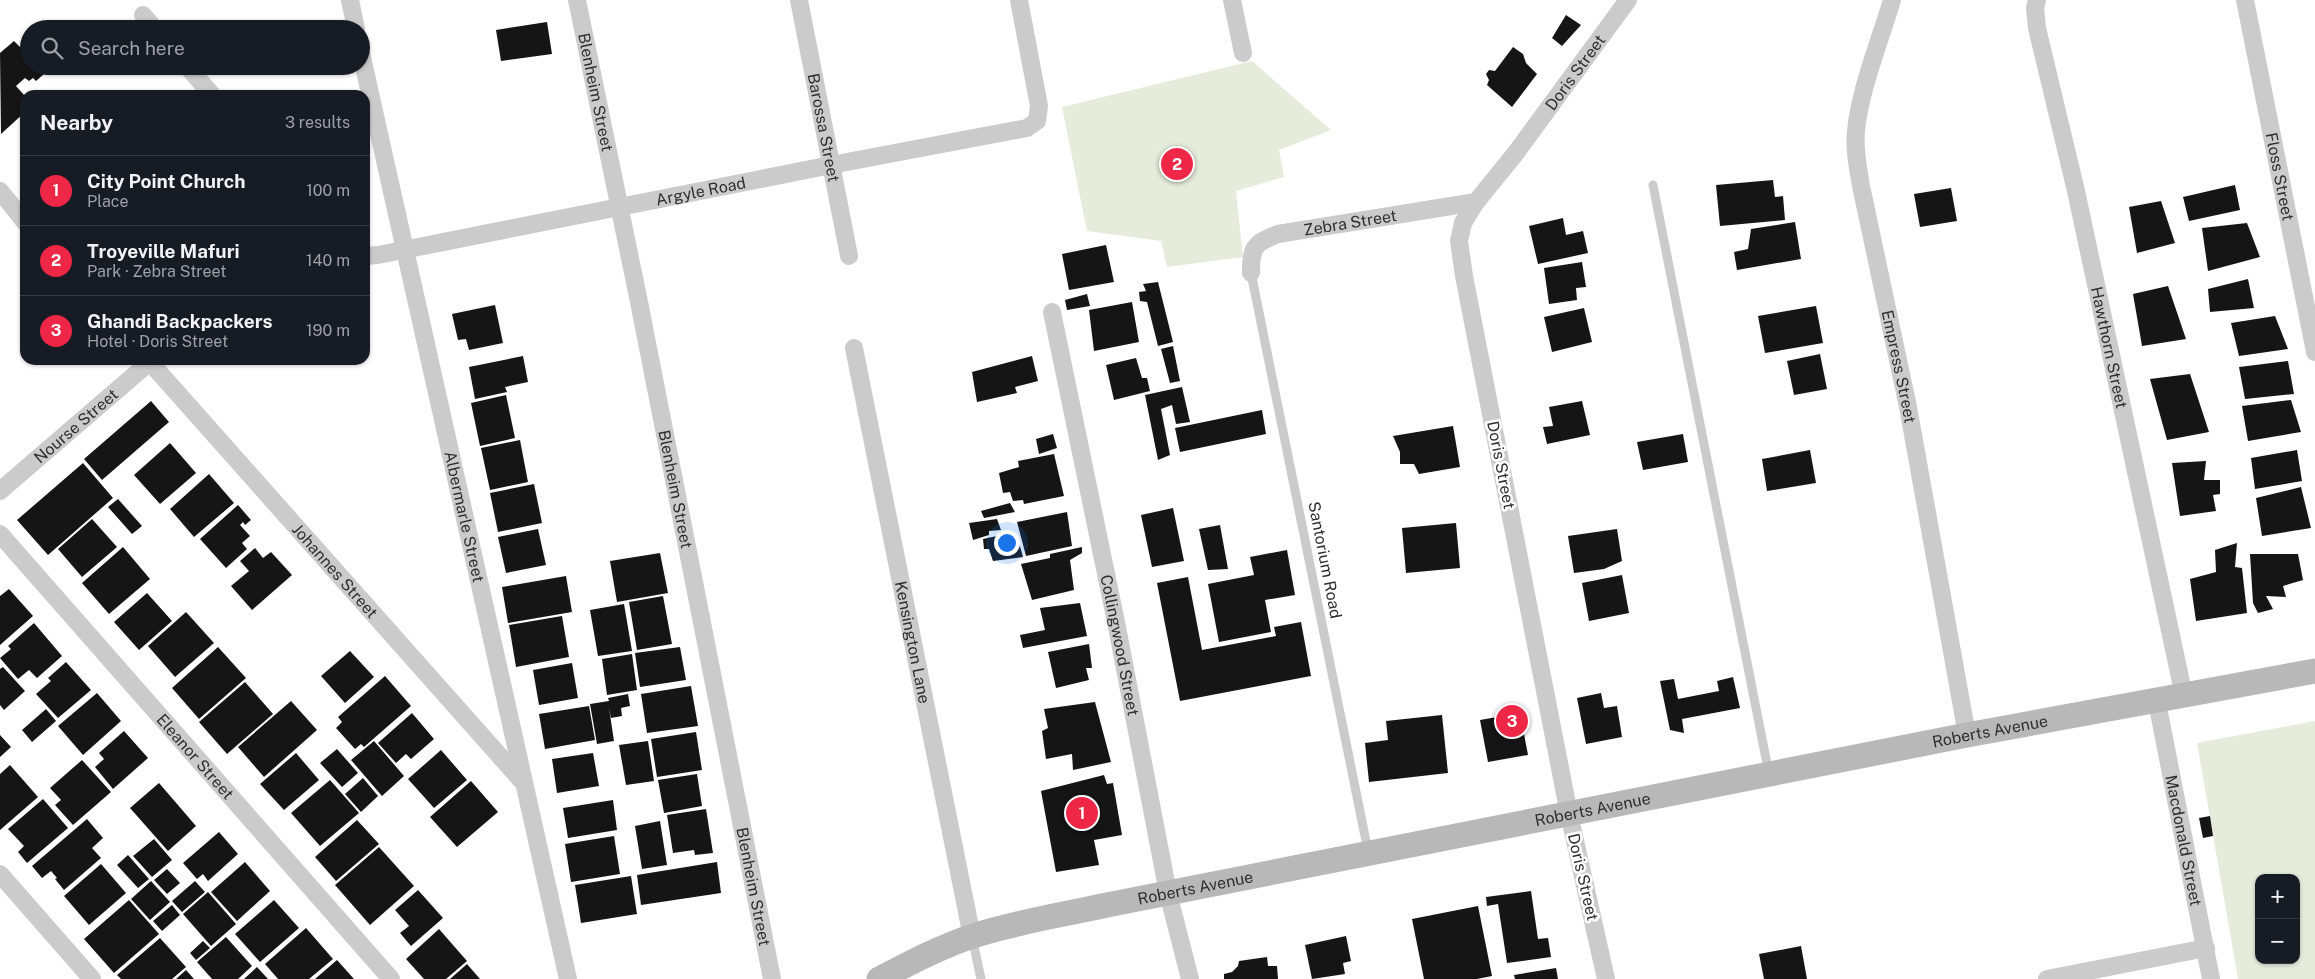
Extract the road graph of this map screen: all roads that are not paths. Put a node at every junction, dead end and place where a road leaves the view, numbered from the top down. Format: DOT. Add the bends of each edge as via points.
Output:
graph roads {
  1 [pos="350,0"];
  2 [pos="576,0"];
  3 [pos="799,0"];
  4 [pos="1019,0"];
  5 [pos="1232,0"];
  6 [pos="1628,0"];
  7 [pos="1892,0"];
  8 [pos="2037,0"];
  9 [pos="2245,0"];
  10 [pos="354,20"];
  11 [pos="1242,53"];
  12 [pos="195,75"];
  13 [pos="366,75"];
  14 [pos="208,90"];
  15 [pos="369,90"];
  16 [pos="370,94"];
  17 [pos="831,165"];
  18 [pos="1653,185"];
  19 [pos="0,192"];
  20 [pos="1476,202"];
  21 [pos="618,208"];
  22 [pos="20,216"];
  23 [pos="404,249"];
  24 [pos="370,256"];
  25 [pos="849,256"];
  26 [pos="1252,273"];
  27 [pos="1052,312"];
  28 [pos="854,348"];
  29 [pos="2315,352"];
  30 [pos="145,365"];
  31 [pos="154,365"];
  32 [pos="0,491"];
  33 [pos="0,534"];
  34 [pos="2315,671"];
  35 [pos="2184,696"];
  36 [pos="2157,702"];
  37 [pos="1967,735"];
  38 [pos="1770,776"];
  39 [pos="524,783"];
  40 [pos="1569,814"];
  41 [pos="1368,854"];
  42 [pos="0,874"];
  43 [pos="1168,893"];
  44 [pos="972,937"];
  45 [pos="2206,948"];
  46 [pos="92,979"];
  47 [pos="391,979"];
  48 [pos="568,979"];
  49 [pos="772,979"];
  50 [pos="879,979"];
  51 [pos="981,979"];
  52 [pos="1190,979"];
  53 [pos="1606,979"];
  54 [pos="2047,979"];
  55 [pos="2211,979"];
  1 -- 10 [label="street"];
  2 -- 21 [label="street, Blenheim Street"];
  3 -- 17 [label="street, Barossa Street"];
  4 -- 17 [label="street, Argyle Road" via="1039,106 1033,125"];
  5 -- 11 [label="street"];
  6 -- 20 [label="street, Doris Street"];
  7 -- 37 [label="street, Empress Street" via="1864,94 1856,131 1856,153 1860,186 1908,406"];
  8 -- 35 [label="street, Hawthorn Street" via="2038,28"];
  9 -- 29 [label="street, Floss Street"];
  12 -- 14 [label="street"];
  13 -- 15 [label="street, Albermarle Street"];
  16 -- 23 [label="street, Albermarle Street"];
  17 -- 21 [label="street, Argyle Road"];
  17 -- 25 [label="street, Barossa Street"];
  18 -- 38 [label="lane"];
  19 -- 22 [label="street"];
  20 -- 26 [label="street, Zebra Street" via="1278,234 1259,242 1251,253"];
  20 -- 40 [label="street, Doris Street" via="1463,223 1459,240 1464,276"];
  21 -- 23 [label="street, Argyle Road"];
  21 -- 49 [label="street, Blenheim Street"];
  23 -- 24 [label="street, Argyle Road"];
  23 -- 39 [label="street, Albermarle Street"];
  26 -- 41 [label="lane, Santorium Road"];
  27 -- 43 [label="street, Collingwood Street" via="1116,617"];
  28 -- 44 [label="street, Kensington Lane"];
  30 -- 32 [label="street, Nourse Street"];
  31 -- 39 [label="street, Johannes Street"];
  33 -- 47 [label="street, Eleanor Street"];
  34 -- 35 [label="main road, Roberts Avenue"];
  35 -- 36 [label="main road, Roberts Avenue"];
  36 -- 37 [label="main road, Roberts Avenue"];
  36 -- 45 [label="street, Macdonald Street"];
  37 -- 38 [label="main road, Roberts Avenue"];
  38 -- 40 [label="main road, Roberts Avenue"];
  39 -- 48 [label="street, Albermarle Street"];
  40 -- 41 [label="main road, Roberts Avenue"];
  40 -- 53 [label="street, Doris Street"];
  41 -- 43 [label="main road, Roberts Avenue"];
  42 -- 46 [label="street"];
  43 -- 44 [label="main road, Roberts Avenue" via="1003,927"];
  43 -- 52 [label="street, Collingwood Street"];
  44 -- 50 [label="main road, Roberts Avenue"];
  44 -- 51 [label="lane"];
  45 -- 54 [label="street"];
  45 -- 55 [label="street, Macdonald Street"];
}
